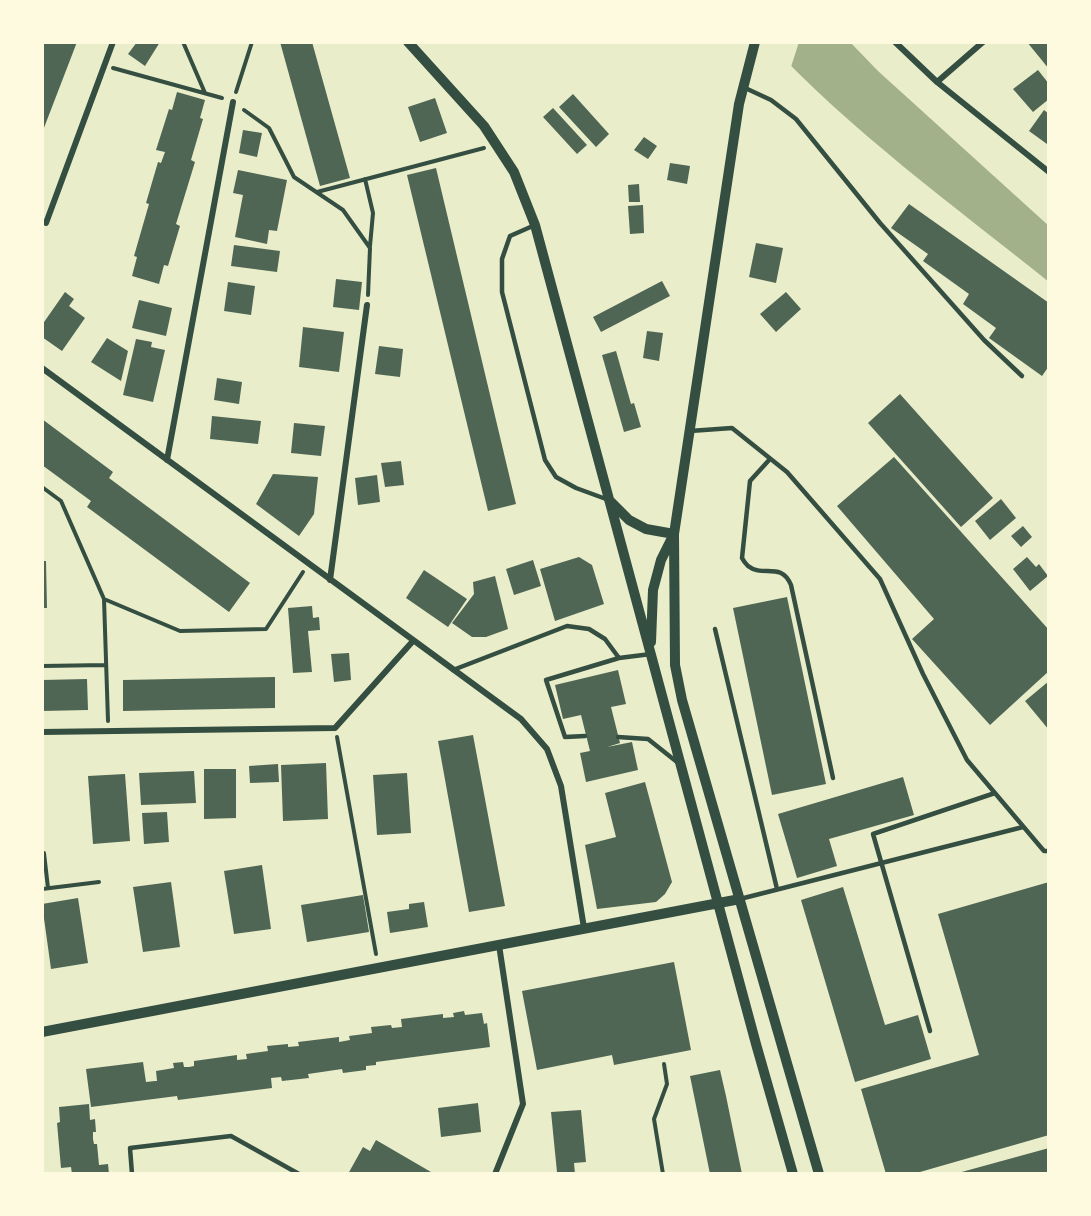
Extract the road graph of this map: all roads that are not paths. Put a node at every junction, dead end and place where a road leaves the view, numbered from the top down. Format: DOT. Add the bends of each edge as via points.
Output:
graph roads {
  1 [pos="113,42"];
  2 [pos="408,42"];
  3 [pos="755,42"];
  4 [pos="895,42"];
  5 [pos="983,42"];
  6 [pos="937,82"];
  7 [pos="744,87"];
  8 [pos="233,102"];
  9 [pos="1049,172"];
  10 [pos="46,223"];
  11 [pos="535,225"];
  12 [pos="367,305"];
  13 [pos="42,369"];
  14 [pos="1022,376"];
  15 [pos="690,431"];
  16 [pos="771,459"];
  17 [pos="167,460"];
  18 [pos="609,500"];
  19 [pos="674,534"];
  20 [pos="330,580"];
  21 [pos="715,629"];
  22 [pos="413,641"];
  23 [pos="651,654"];
  24 [pos="619,658"];
  25 [pos="453,670"];
  26 [pos="42,732"];
  27 [pos="585,736"];
  28 [pos="618,737"];
  29 [pos="681,765"];
  30 [pos="833,778"];
  31 [pos="995,793"];
  32 [pos="1023,827"];
  33 [pos="1049,851"];
  34 [pos="882,863"];
  35 [pos="777,890"];
  36 [pos="740,899"];
  37 [pos="718,903"];
  38 [pos="584,928"];
  39 [pos="499,945"];
  40 [pos="930,1031"];
  41 [pos="42,1032"];
  42 [pos="132,1174"];
  43 [pos="299,1174"];
  44 [pos="495,1174"];
  45 [pos="793,1174"];
  46 [pos="819,1174"];
  1 -- 10 [label="street"];
  2 -- 11 [label="street" via="484,126 514,172"];
  3 -- 7 [label="street"];
  4 -- 6 [label="street"];
  5 -- 6 [label="street"];
  6 -- 9 [label="street"];
  7 -- 14 [label="lane" via="771,100 796,119 880,223 984,340"];
  7 -- 15 [label="street"];
  8 -- 17 [label="street"];
  11 -- 18 [label="street"];
  11 -- 18 [label="lane" via="510,237 502,259 502,292 545,460 556,477"];
  12 -- 20 [label="street"];
  13 -- 17 [label="street"];
  15 -- 16 [label="lane" via="732,428"];
  15 -- 19 [label="street"];
  16 -- 30 [label="lane" via="750,482 742,558 747,566 780,572 791,585"];
  16 -- 31 [label="lane" via="787,472 880,579 967,760"];
  17 -- 20 [label="street"];
  18 -- 19 [label="street" via="629,520 646,529"];
  18 -- 23 [label="street"];
  19 -- 23 [label="street" via="661,560 653,590"];
  19 -- 36 [label="street" via="675,665"];
  20 -- 22 [label="street"];
  21 -- 35 [label="lane"];
  22 -- 25 [label="street"];
  22 -- 26 [label="street" via="335,728"];
  23 -- 24 [label="lane"];
  23 -- 29 [label="street"];
  24 -- 25 [label="lane" via="605,639 589,630 567,626"];
  24 -- 27 [label="lane" via="546,680 565,737"];
  25 -- 38 [label="street" via="521,719 547,749 561,786"];
  28 -- 29 [label="lane" via="648,740"];
  29 -- 37 [label="street"];
  31 -- 32 [label="lane"];
  31 -- 34 [label="lane" via="873,834"];
  32 -- 33 [label="lane" via="1044,851"];
  32 -- 34 [label="lane"];
  34 -- 35 [label="lane"];
  34 -- 40 [label="lane"];
  35 -- 36 [label="lane"];
  36 -- 37 [label="street"];
  36 -- 46 [label="street"];
  37 -- 38 [label="street"];
  37 -- 45 [label="street"];
  38 -- 39 [label="street"];
  39 -- 41 [label="street"];
  39 -- 44 [label="street" via="522,1104"];
  42 -- 43 [label="lane" via="130,1148 231,1136"];
}
